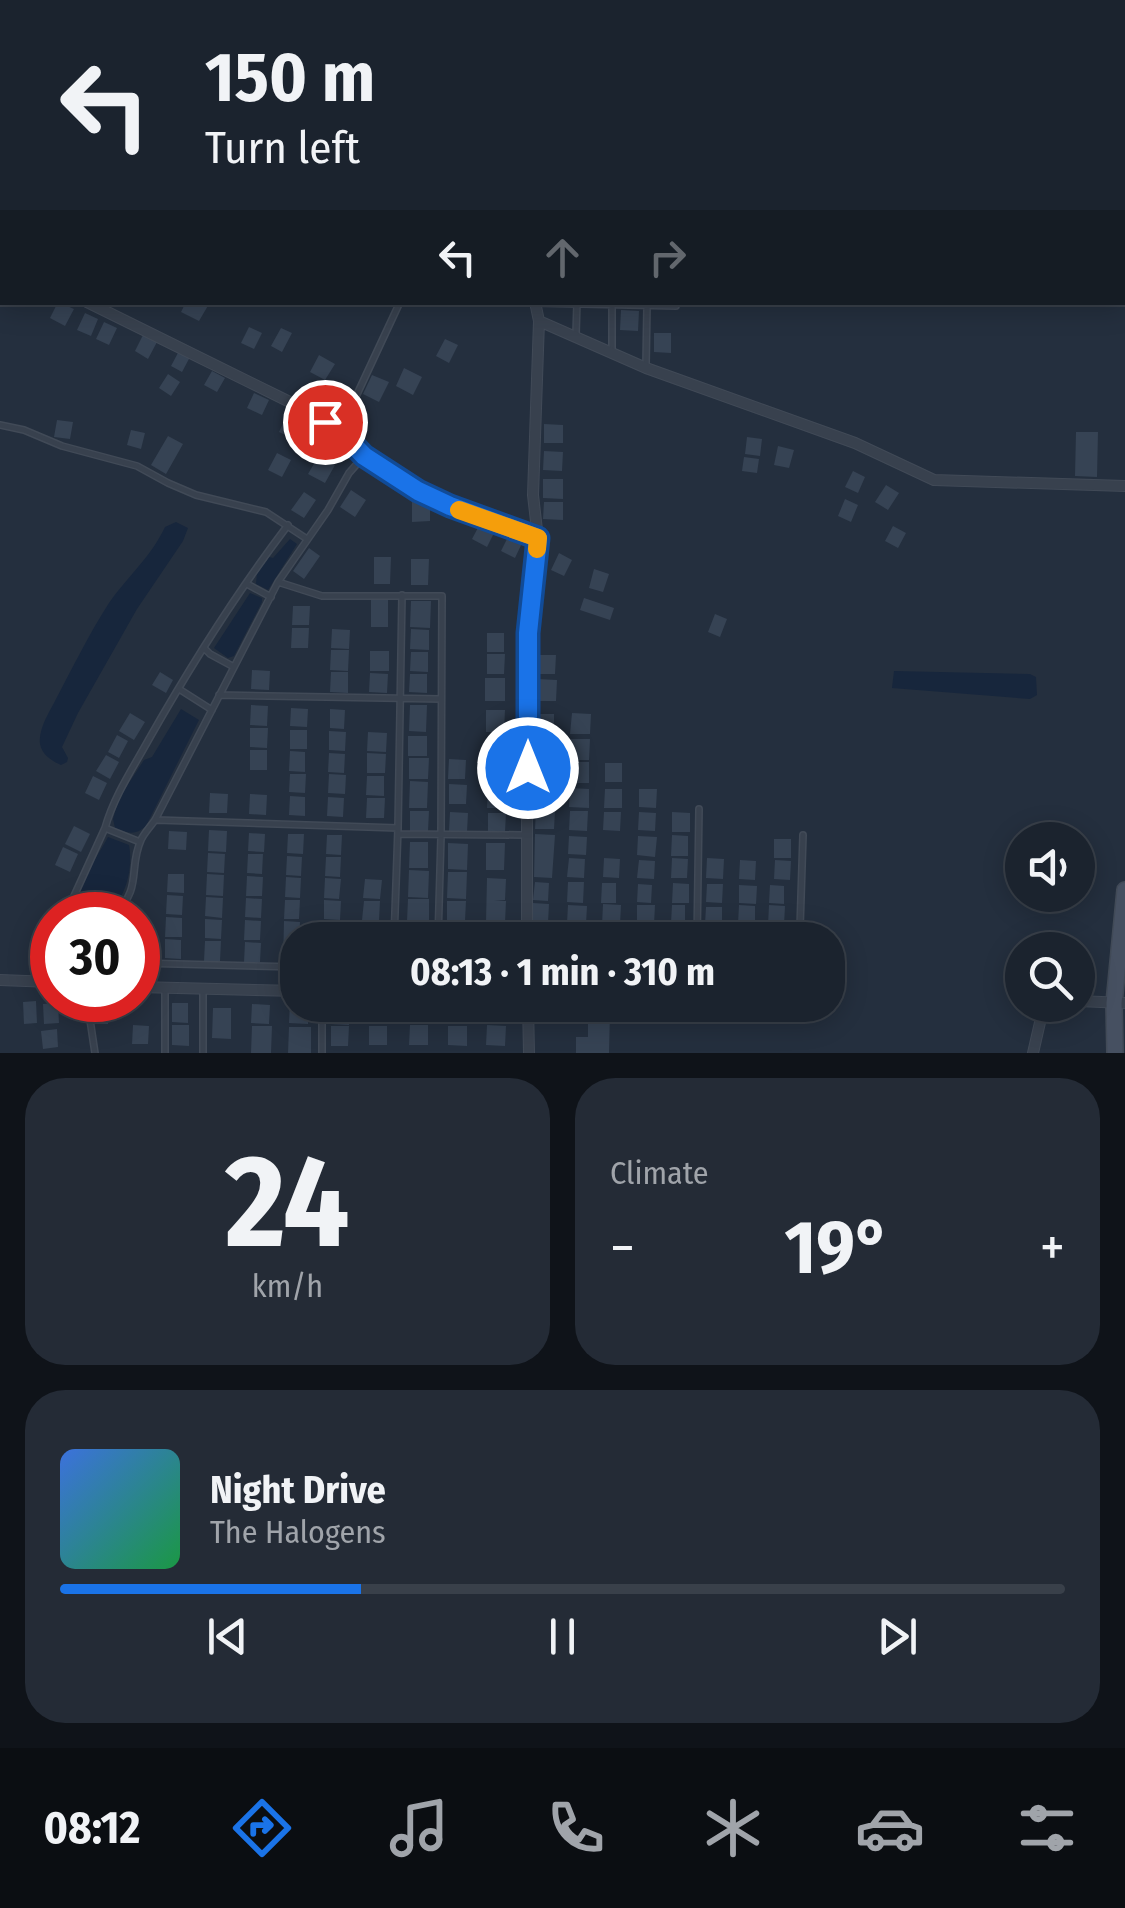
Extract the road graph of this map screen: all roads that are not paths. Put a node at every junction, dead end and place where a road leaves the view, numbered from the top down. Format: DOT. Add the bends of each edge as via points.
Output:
graph roads {
  1 [pos="93,305"];
  2 [pos="399,305"];
  3 [pos="536,305"];
  4 [pos="577,305"];
  5 [pos="612,305"];
  6 [pos="647,305"];
  7 [pos="662,305"];
  8 [pos="676,306"];
  9 [pos="539,321"];
  10 [pos="576,338"];
  11 [pos="612,352"];
  12 [pos="646,368"];
  13 [pos="0,425"];
  14 [pos="344,435"];
  15 [pos="364,456"];
  16 [pos="1125,486"];
  17 [pos="288,525"];
  18 [pos="538,538"];
  19 [pos="307,539"];
  20 [pos="278,582"];
  21 [pos="247,584"];
  22 [pos="271,596"];
  23 [pos="402,596"];
  24 [pos="204,648"];
  25 [pos="234,667"];
  26 [pos="179,689"];
  27 [pos="219,695"];
  28 [pos="400,698"];
  29 [pos="440,699"];
  30 [pos="212,710"];
  31 [pos="699,809"];
  32 [pos="155,820"];
  33 [pos="105,828"];
  34 [pos="398,831"];
  35 [pos="528,835"];
  36 [pos="803,835"];
  37 [pos="441,836"];
  38 [pos="140,842"];
  39 [pos="1125,890"];
  40 [pos="76,892"];
  41 [pos="131,892"];
  42 [pos="395,922"];
  43 [pos="439,922"];
  44 [pos="527,922"];
  45 [pos="698,922"];
  46 [pos="800,922"];
  47 [pos="160,964"];
  48 [pos="280,967"];
  49 [pos="0,980"];
  50 [pos="30,981"];
  51 [pos="160,988"];
  52 [pos="165,988"];
  53 [pos="203,988"];
  54 [pos="280,990"];
  55 [pos="1095,1002"];
  56 [pos="1120,1003"];
  57 [pos="91,1022"];
  58 [pos="322,1022"];
  59 [pos="528,1022"];
  60 [pos="1040,1022"];
  61 [pos="96,1053"];
  62 [pos="164,1053"];
  63 [pos="203,1053"];
  64 [pos="322,1053"];
  65 [pos="529,1053"];
  66 [pos="1033,1053"];
  67 [pos="1114,1053"];
  1 -- 14 [label="street"];
  2 -- 14 [label="lane"];
  3 -- 9 [label="street"];
  4 -- 10 [label="lane"];
  5 -- 11 [label="lane"];
  6 -- 12 [label="lane"];
  7 -- 8 [label="lane"];
  9 -- 10 [label="street"];
  9 -- 18 [label="street" via="532,495"];
  10 -- 11 [label="street"];
  11 -- 12 [label="street"];
  12 -- 16 [label="street" via="855,443 934,480"];
  13 -- 17 [label="lane" via="137,466 196,495 266,512"];
  14 -- 15 [label="street"];
  15 -- 18 [label="street" via="418,491"];
  15 -- 19 [label="lane"];
  17 -- 19 [label="lane"];
  17 -- 21 [label="lane"];
  18 -- 35 [label="street" via="528,633"];
  19 -- 20 [label="lane"];
  20 -- 22 [label="lane"];
  20 -- 23 [label="lane" via="322,596"];
  21 -- 22 [label="lane"];
  21 -- 24 [label="lane"];
  22 -- 25 [label="lane"];
  23 -- 28 [label="lane"];
  23 -- 29 [label="lane" via="442,596"];
  24 -- 25 [label="lane"];
  24 -- 26 [label="lane"];
  25 -- 27 [label="lane"];
  26 -- 30 [label="lane"];
  26 -- 33 [label="lane"];
  27 -- 28 [label="lane"];
  27 -- 30 [label="lane"];
  28 -- 29 [label="lane"];
  28 -- 34 [label="lane"];
  29 -- 37 [label="lane"];
  30 -- 32 [label="lane"];
  31 -- 45 [label="lane"];
  32 -- 34 [label="lane"];
  32 -- 38 [label="lane"];
  33 -- 38 [label="lane"];
  33 -- 40 [label="lane"];
  34 -- 37 [label="lane"];
  34 -- 42 [label="lane"];
  35 -- 37 [label="lane"];
  35 -- 44 [label="street"];
  36 -- 46 [label="lane"];
  37 -- 43 [label="lane"];
  38 -- 41 [label="lane"];
  39 -- 56 [label="street"];
  47 -- 48 [label="lane"];
  49 -- 50 [label="street"];
  51 -- 52 [label="street"];
  52 -- 53 [label="street"];
  52 -- 62 [label="lane"];
  53 -- 54 [label="street"];
  53 -- 63 [label="lane"];
  55 -- 56 [label="street"];
  56 -- 67 [label="street"];
  57 -- 61 [label="lane"];
  58 -- 64 [label="lane"];
  59 -- 65 [label="street"];
  60 -- 66 [label="street"];
}
